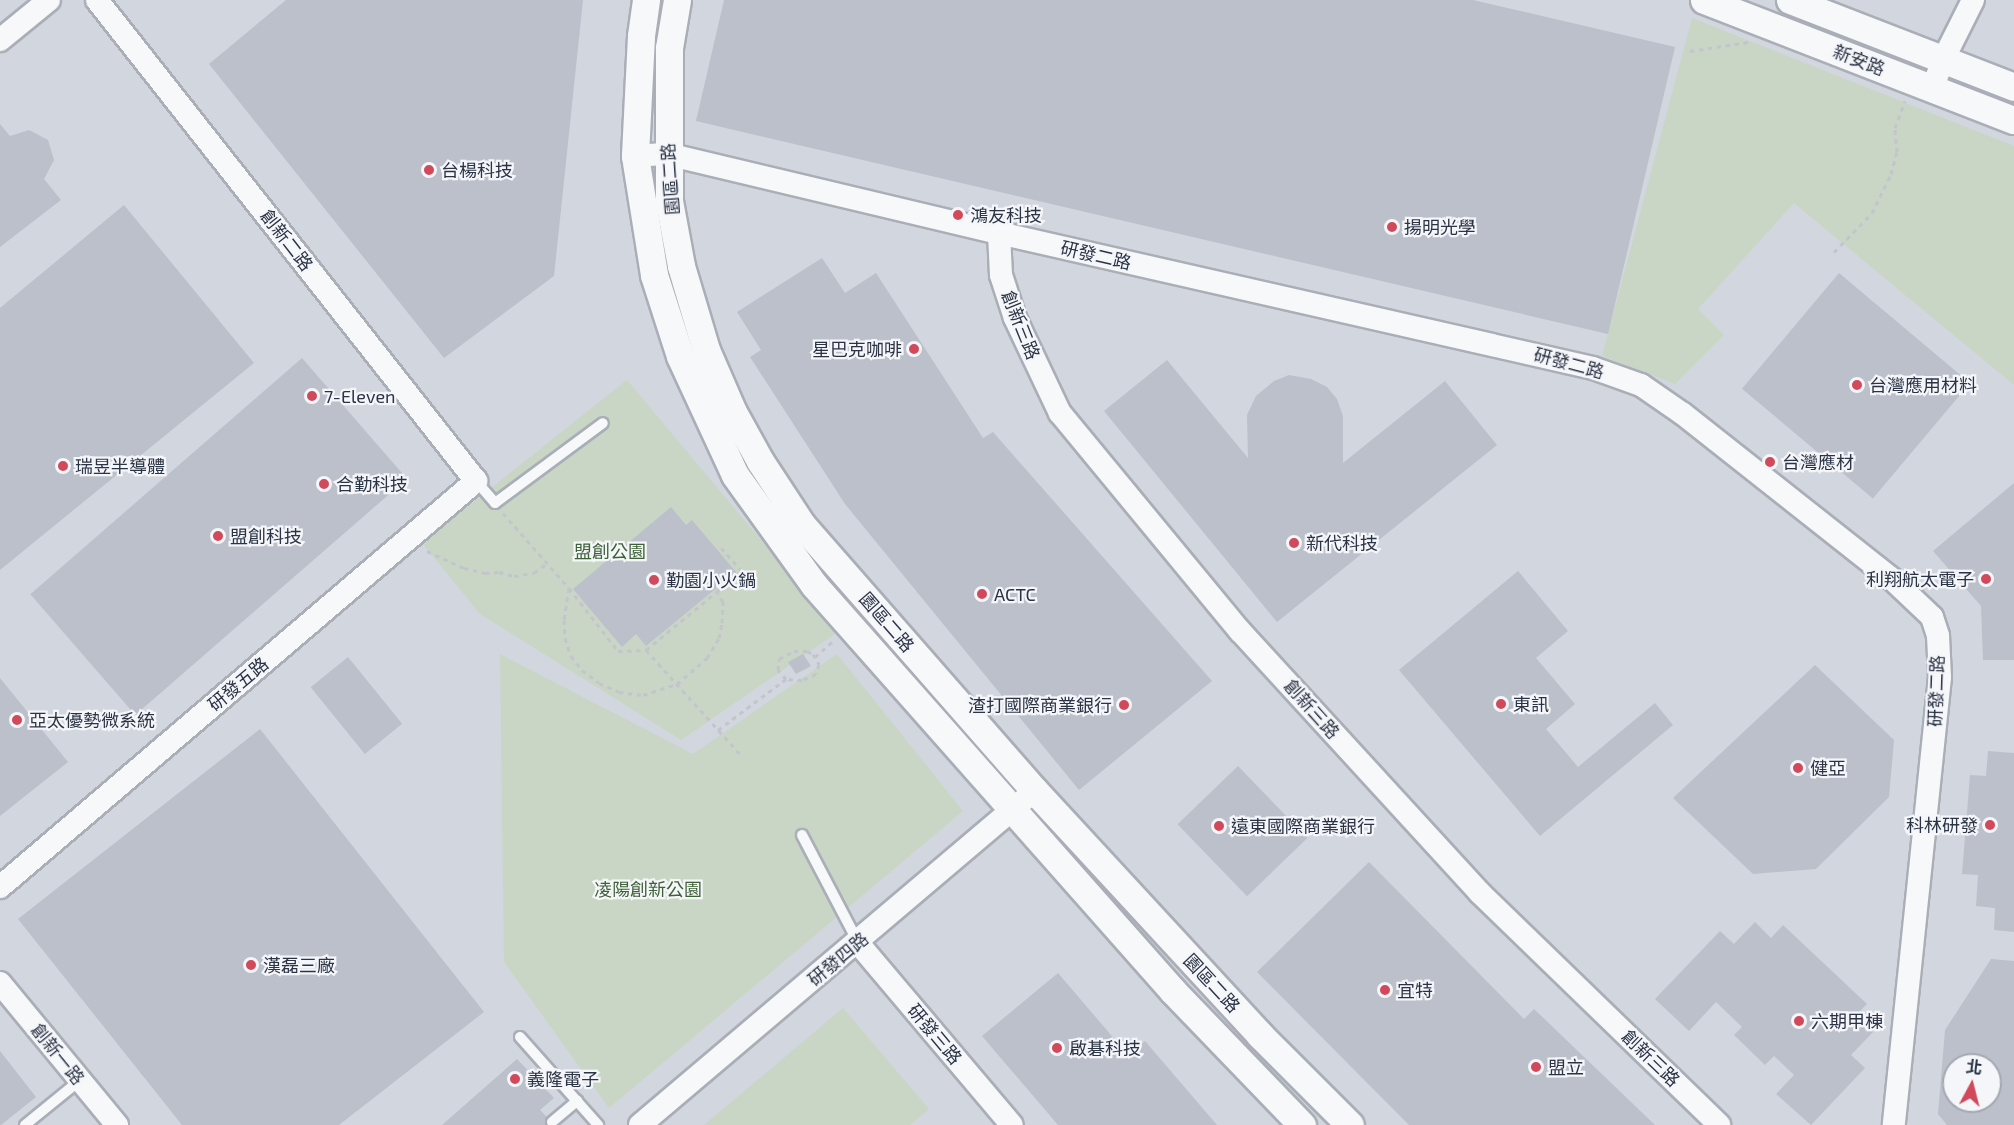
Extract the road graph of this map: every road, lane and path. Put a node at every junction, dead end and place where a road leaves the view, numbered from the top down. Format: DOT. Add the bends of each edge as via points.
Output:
graph roads {
  1 [pos="49,0"];
  2 [pos="97,0"];
  3 [pos="646,0"];
  4 [pos="677,0"];
  5 [pos="1704,0"];
  6 [pos="1790,0"];
  7 [pos="1973,0"];
  8 [pos="0,40"];
  9 [pos="1752,41"];
  10 [pos="1690,51"];
  11 [pos="1943,60"];
  12 [pos="2014,87"];
  13 [pos="1920,93"];
  14 [pos="2014,120"];
  15 [pos="667,154"];
  16 [pos="635,156"];
  17 [pos="999,233"];
  18 [pos="1834,252"];
  19 [pos="603,423"];
  20 [pos="476,481"];
  21 [pos="495,502"];
  22 [pos="722,548"];
  23 [pos="427,551"];
  24 [pos="546,564"];
  25 [pos="569,588"];
  26 [pos="718,593"];
  27 [pos="835,639"];
  28 [pos="645,650"];
  29 [pos="815,657"];
  30 [pos="786,679"];
  31 [pos="677,684"];
  32 [pos="718,730"];
  33 [pos="741,755"];
  34 [pos="1035,791"];
  35 [pos="1013,809"];
  36 [pos="802,835"];
  37 [pos="0,886"];
  38 [pos="858,943"];
  39 [pos="0,983"];
  40 [pos="520,1037"];
  41 [pos="79,1081"];
  42 [pos="577,1101"];
  43 [pos="552,1122"];
  44 [pos="26,1125"];
  45 [pos="117,1125"];
  46 [pos="598,1125"];
  47 [pos="640,1125"];
  48 [pos="1012,1125"];
  49 [pos="1302,1125"];
  50 [pos="1350,1125"];
  51 [pos="1719,1125"];
  52 [pos="1894,1125"];
  1 -- 8 [label="street"];
  2 -- 20 [label="street, 創新二路"];
  3 -- 16 [label="street, 園區二路"];
  4 -- 15 [label="street, 園區二路" via="669,48"];
  5 -- 13 [label="street, 新安路"];
  6 -- 11 [label="street, 新安路"];
  7 -- 11 [label="street"];
  9 -- 10 [label="path"];
  11 -- 12 [label="street, 新安路"];
  11 -- 13 [label="street"];
  13 -- 14 [label="street, 新安路"];
  13 -- 18 [label="path" via="1895,128 1897,152 1872,213"];
  15 -- 16 [label="street, 研發二路"];
  15 -- 17 [label="street, 研發二路"];
  15 -- 34 [label="street, 園區二路" via="669,201 681,266 706,350 760,461 802,525"];
  16 -- 35 [label="street, 園區二路" via="654,275 680,356 735,475 814,585"];
  17 -- 51 [label="street, 創新三路" via="1001,275 1015,318 1060,413 1240,631 1480,893"];
  17 -- 52 [label="street, 研發二路" via="1593,368 1641,385 1844,539 1932,617 1938,636 1940,677"];
  19 -- 21 [label="lane"];
  20 -- 21 [label="lane"];
  20 -- 37 [label="street, 研發五路"];
  21 -- 24 [label="path"];
  22 -- 26 [label="path" via="742,571"];
  23 -- 24 [label="path" via="485,573 514,576 534,573"];
  24 -- 25 [label="path"];
  25 -- 28 [label="path" via="618,651"];
  25 -- 31 [label="path" via="564,611 565,638 571,656 582,670 619,693 643,695"];
  26 -- 28 [label="path"];
  26 -- 31 [label="path" via="723,602 719,638 707,658"];
  27 -- 29 [label="path"];
  28 -- 31 [label="path"];
  29 -- 30 [label="path" via="819,663 816,674 802,680"];
  29 -- 30 [label="path" via="807,651 794,651 779,659 778,670"];
  30 -- 32 [label="path"];
  31 -- 32 [label="path"];
  32 -- 33 [label="path"];
  34 -- 35 [label="street, 研發四路"];
  34 -- 50 [label="street, 園區二路" via="1260,1035"];
  35 -- 38 [label="street, 研發四路"];
  35 -- 49 [label="street, 園區二路" via="1173,991"];
  36 -- 38 [label="lane"];
  38 -- 47 [label="street, 研發四路"];
  38 -- 48 [label="street, 研發三路"];
  39 -- 41 [label="street, 創新一路"];
  40 -- 42 [label="lane"];
  41 -- 44 [label="lane"];
  41 -- 45 [label="street, 創新一路"];
  42 -- 43 [label="lane"];
  42 -- 46 [label="lane"];
}
